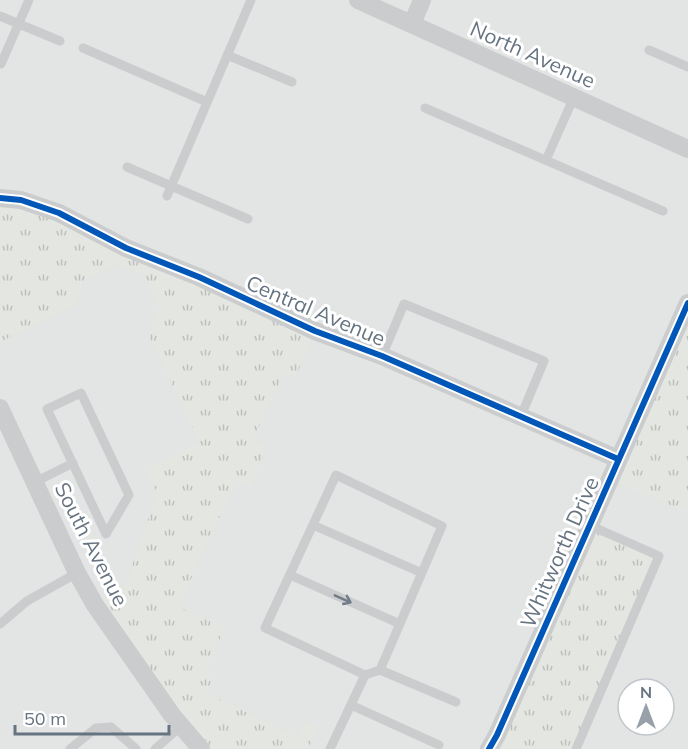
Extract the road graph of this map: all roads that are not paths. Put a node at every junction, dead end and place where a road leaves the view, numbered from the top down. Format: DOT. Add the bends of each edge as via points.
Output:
graph roads {
  1 [pos="29,0"];
  2 [pos="250,0"];
  3 [pos="358,0"];
  4 [pos="422,0"];
  5 [pos="0,16"];
  6 [pos="18,23"];
  7 [pos="412,24"];
  8 [pos="60,41"];
  9 [pos="83,48"];
  10 [pos="649,50"];
  11 [pos="227,55"];
  12 [pos="1,64"];
  13 [pos="688,67"];
  14 [pos="292,82"];
  15 [pos="574,97"];
  16 [pos="207,102"];
  17 [pos="426,108"];
  18 [pos="688,148"];
  19 [pos="546,160"];
  20 [pos="127,167"];
  21 [pos="171,185"];
  22 [pos="167,196"];
  23 [pos="0,198"];
  24 [pos="663,211"];
  25 [pos="248,219"];
  26 [pos="688,303"];
  27 [pos="382,356"];
  28 [pos="0,408"];
  29 [pos="521,416"];
  30 [pos="618,459"];
  31 [pos="73,463"];
  32 [pos="35,482"];
  33 [pos="313,525"];
  34 [pos="589,525"];
  35 [pos="77,573"];
  36 [pos="422,573"];
  37 [pos="290,576"];
  38 [pos="0,624"];
  39 [pos="400,624"];
  40 [pos="380,670"];
  41 [pos="365,675"];
  42 [pos="456,702"];
  43 [pos="351,705"];
  44 [pos="181,726"];
  45 [pos="439,745"];
  46 [pos="70,749"];
  47 [pos="136,749"];
  48 [pos="154,749"];
  49 [pos="201,749"];
  50 [pos="331,749"];
  51 [pos="489,749"];
  52 [pos="576,749"];
  1 -- 6 [label="lane"];
  2 -- 11 [label="lane"];
  3 -- 7 [label="street, North Avenue"];
  4 -- 7 [label="street"];
  5 -- 6 [label="lane"];
  6 -- 8 [label="lane"];
  6 -- 12 [label="lane"];
  7 -- 15 [label="street, North Avenue"];
  9 -- 16 [label="lane"];
  10 -- 13 [label="lane"];
  11 -- 14 [label="lane"];
  11 -- 16 [label="lane"];
  15 -- 18 [label="street, North Avenue"];
  15 -- 19 [label="lane"];
  16 -- 21 [label="lane"];
  17 -- 19 [label="lane"];
  19 -- 24 [label="lane"];
  20 -- 21 [label="lane"];
  21 -- 22 [label="lane"];
  21 -- 25 [label="lane"];
  23 -- 27 [label="street, Central Avenue" via="21,200 59,213 126,248 315,331"];
  26 -- 30 [label="street, Whitworth Drive"];
  27 -- 29 [label="street, Central Avenue"];
  27 -- 29 [label="lane" via="404,304 544,361"];
  28 -- 32 [label="street, South Avenue"];
  29 -- 30 [label="street, Central Avenue"];
  30 -- 34 [label="street, Whitworth Drive"];
  31 -- 31 [label="lane" via="47,409 81,393 129,495 106,534"];
  31 -- 32 [label="lane"];
  32 -- 35 [label="street, South Avenue"];
  33 -- 36 [label="lane"];
  33 -- 36 [label="lane" via="336,475 442,526"];
  33 -- 37 [label="lane"];
  34 -- 51 [label="street, Whitworth Drive"];
  34 -- 52 [label="lane" via="659,556"];
  35 -- 38 [label="lane" via="27,601"];
  35 -- 44 [label="street, South Avenue" via="95,605"];
  36 -- 39 [label="lane"];
  37 -- 39 [label="lane, one-way"];
  37 -- 41 [label="lane" via="266,628"];
  39 -- 40 [label="lane"];
  40 -- 41 [label="lane"];
  40 -- 42 [label="lane"];
  41 -- 43 [label="lane"];
  43 -- 45 [label="lane"];
  43 -- 50 [label="lane"];
  44 -- 48 [label="lane"];
  44 -- 49 [label="street, South Avenue"];
  46 -- 47 [label="lane" via="96,728 111,727"];
}
